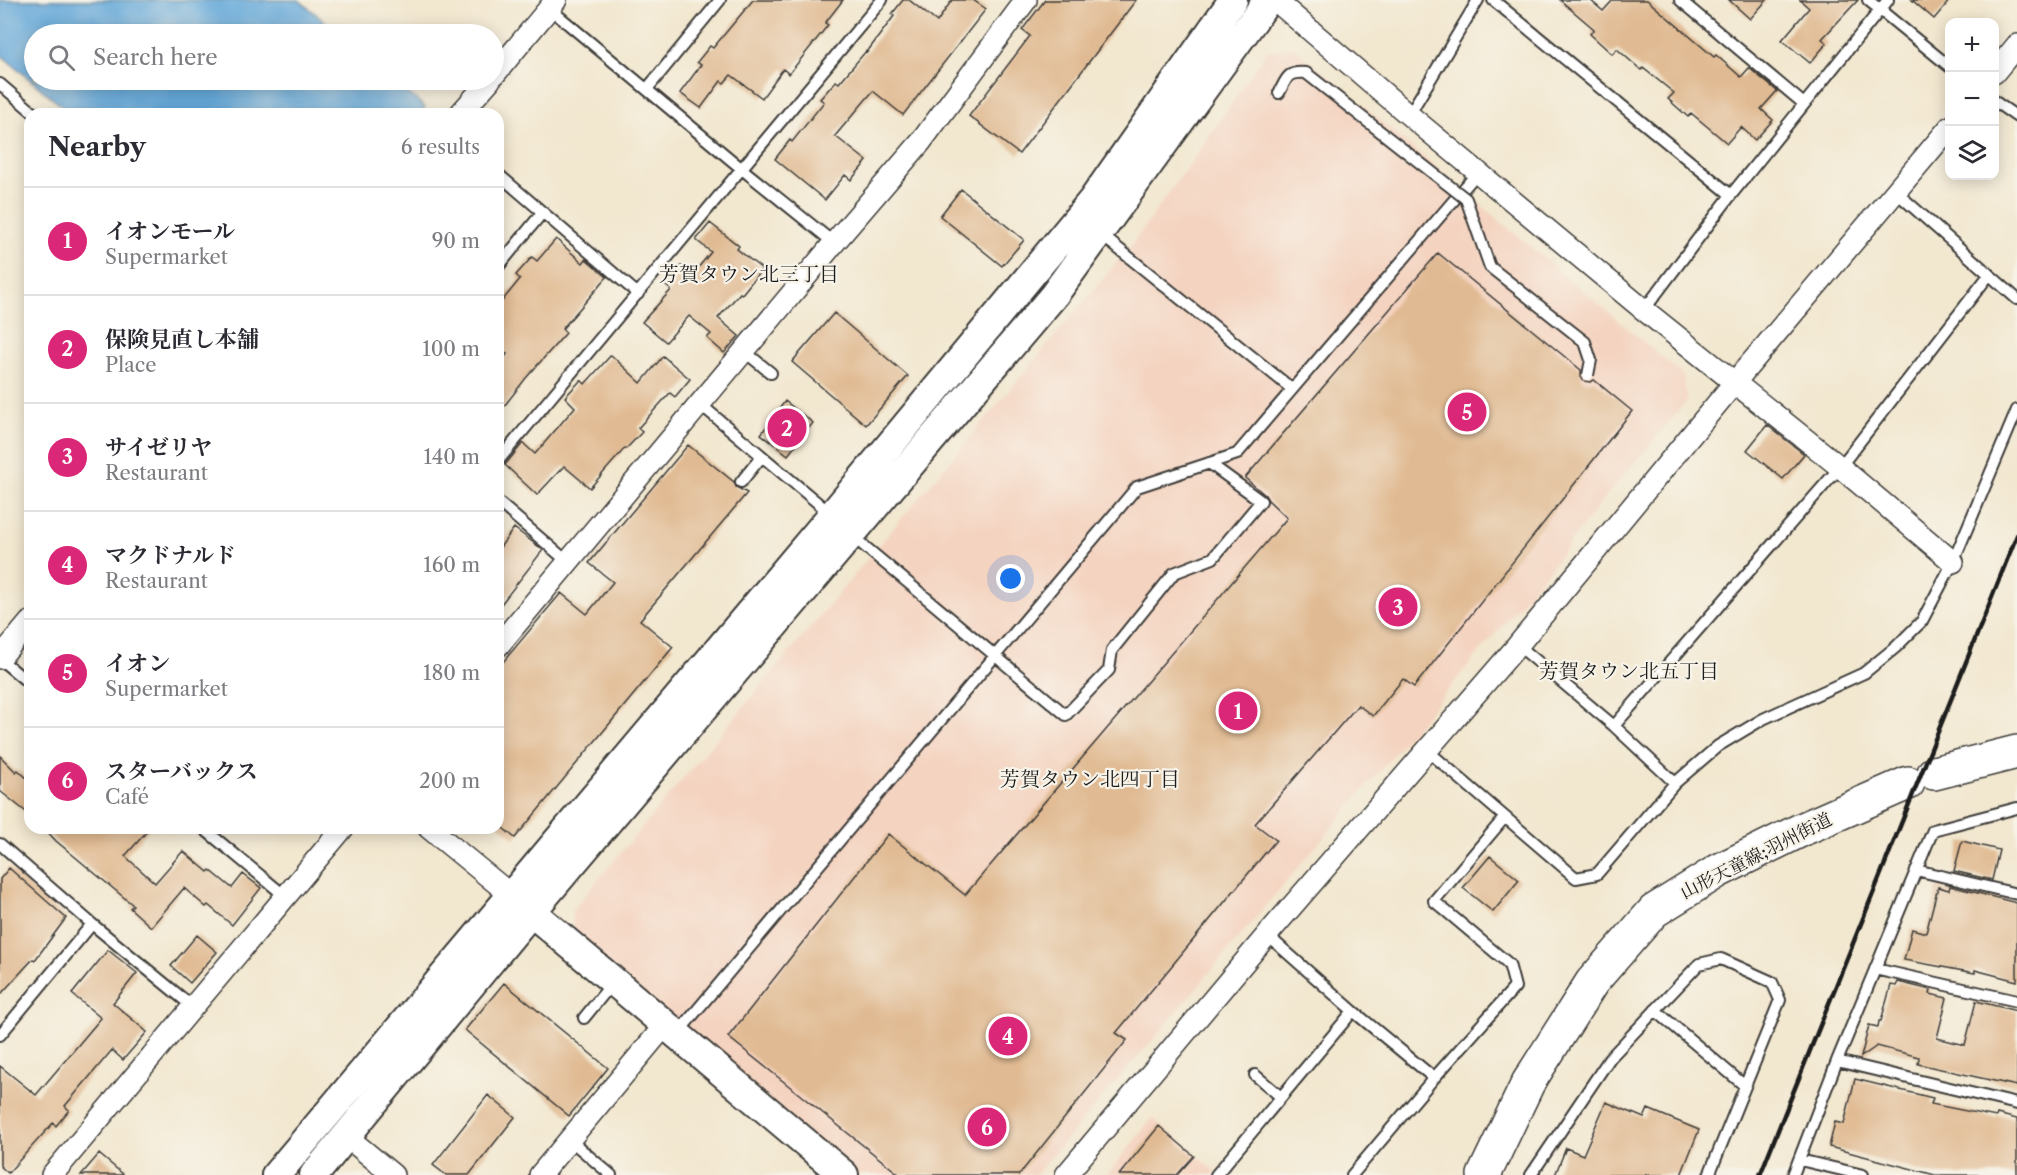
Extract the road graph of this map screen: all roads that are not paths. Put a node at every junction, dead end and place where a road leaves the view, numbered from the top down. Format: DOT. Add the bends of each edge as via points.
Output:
graph roads {
  1 [pos="720,0"];
  2 [pos="1026,0"];
  3 [pos="1233,0"];
  4 [pos="1268,0"];
  5 [pos="1275,0"];
  6 [pos="1478,0"];
  7 [pos="1493,0"];
  8 [pos="1680,0"];
  9 [pos="1868,0"];
  10 [pos="1888,0"];
  11 [pos="878,1"];
  12 [pos="553,4"];
  13 [pos="1880,10"];
  14 [pos="2017,45"];
  15 [pos="504,63"];
  16 [pos="1945,63"];
  17 [pos="1996,72"];
  18 [pos="0,84"];
  19 [pos="647,89"];
  20 [pos="481,90"];
  21 [pos="1279,93"];
  22 [pos="1804,104"];
  23 [pos="1999,104"];
  24 [pos="28,108"];
  25 [pos="465,108"];
  26 [pos="1409,115"];
  27 [pos="2017,117"];
  28 [pos="1945,133"];
  29 [pos="742,169"];
  30 [pos="1478,172"];
  31 [pos="504,179"];
  32 [pos="1896,192"];
  33 [pos="1731,195"];
  34 [pos="542,213"];
  35 [pos="1099,233"];
  36 [pos="834,243"];
  37 [pos="504,260"];
  38 [pos="1989,275"];
  39 [pos="638,294"];
  40 [pos="2017,299"];
  41 [pos="1644,310"];
  42 [pos="744,351"];
  43 [pos="771,373"];
  44 [pos="1588,375"];
  45 [pos="1735,382"];
  46 [pos="1292,389"];
  47 [pos="700,404"];
  48 [pos="2017,410"];
  49 [pos="504,454"];
  50 [pos="762,456"];
  51 [pos="1209,463"];
  52 [pos="1840,466"];
  53 [pos="741,482"];
  54 [pos="504,507"];
  55 [pos="842,525"];
  56 [pos="568,562"];
  57 [pos="1953,562"];
  58 [pos="24,629"];
  59 [pos="504,639"];
  60 [pos="1518,645"];
  61 [pos="996,655"];
  62 [pos="0,658"];
  63 [pos="24,679"];
  64 [pos="1614,726"];
  65 [pos="1428,752"];
  66 [pos="2017,752"];
  67 [pos="1675,783"];
  68 [pos="2017,808"];
  69 [pos="1505,817"];
  70 [pos="210,834"];
  71 [pos="338,834"];
  72 [pos="436,834"];
  73 [pos="0,846"];
  74 [pos="1916,870"];
  75 [pos="2017,894"];
  76 [pos="285,896"];
  77 [pos="521,904"];
  78 [pos="92,924"];
  79 [pos="1267,935"];
  80 [pos="1875,969"];
  81 [pos="614,981"];
  82 [pos="2017,1001"];
  83 [pos="193,1007"];
  84 [pos="1655,1010"];
  85 [pos="1353,1011"];
  86 [pos="584,1018"];
  87 [pos="671,1029"];
  88 [pos="0,1035"];
  89 [pos="1837,1062"];
  90 [pos="1255,1075"];
  91 [pos="1434,1078"];
  92 [pos="1745,1086"];
  93 [pos="1281,1097"];
  94 [pos="2017,1104"];
  95 [pos="346,1136"];
  96 [pos="570,1140"];
  97 [pos="1800,1160"];
  98 [pos="52,1175"];
  99 [pos="276,1175"];
  100 [pos="314,1175"];
  101 [pos="393,1175"];
  102 [pos="540,1175"];
  103 [pos="611,1175"];
  104 [pos="844,1175"];
  105 [pos="1066,1175"];
  106 [pos="1216,1175"];
  107 [pos="1352,1175"];
  108 [pos="1484,1175"];
  109 [pos="1531,1175"];
  110 [pos="1709,1175"];
  111 [pos="1794,1175"];
  112 [pos="1863,1175"];
  1 -- 19 [label="lane"];
  2 -- 36 [label="street" via="920,143"];
  3 -- 55 [label="street" via="1092,201"];
  4 -- 35 [label="street"];
  5 -- 26 [label="street"];
  6 -- 26 [label="lane"];
  7 -- 33 [label="lane"];
  8 -- 22 [label="lane"];
  9 -- 13 [label="lane"];
  10 -- 13 [label="lane"];
  11 -- 29 [label="lane"];
  12 -- 15 [label="street"];
  12 -- 19 [label="lane"];
  13 -- 16 [label="lane"];
  13 -- 22 [label="lane"];
  14 -- 17 [label="street"];
  18 -- 24 [label="lane"];
  19 -- 29 [label="lane"];
  20 -- 25 [label="street"];
  21 -- 44 [label="lane, bridge" via="1289,74 1306,73 1466,199 1490,267 1585,342 1591,360"];
  22 -- 33 [label="lane"];
  23 -- 27 [label="lane"];
  26 -- 30 [label="street"];
  28 -- 32 [label="street"];
  29 -- 36 [label="lane"];
  29 -- 39 [label="lane"];
  30 -- 41 [label="street"];
  30 -- 46 [label="lane"];
  31 -- 34 [label="lane"];
  32 -- 38 [label="lane"];
  32 -- 45 [label="street"];
  33 -- 41 [label="lane"];
  34 -- 37 [label="lane"];
  34 -- 39 [label="lane"];
  35 -- 46 [label="lane"];
  35 -- 55 [label="street" via="1054,295"];
  36 -- 42 [label="street"];
  38 -- 40 [label="lane"];
  38 -- 52 [label="lane"];
  39 -- 49 [label="lane"];
  41 -- 45 [label="street"];
  42 -- 43 [label="lane"];
  42 -- 47 [label="street"];
  45 -- 52 [label="street"];
  45 -- 60 [label="street"];
  46 -- 51 [label="lane" via="1237,454"];
  47 -- 50 [label="lane"];
  47 -- 56 [label="street"];
  48 -- 57 [label="lane"];
  50 -- 53 [label="lane"];
  50 -- 55 [label="lane"];
  51 -- 61 [label="lane" via="1137,487"];
  51 -- 61 [label="lane" via="1261,501 1213,558 1174,573 1112,650 1109,670 1066,715"];
  52 -- 57 [label="street"];
  52 -- 64 [label="lane"];
  54 -- 56 [label="lane"];
  55 -- 61 [label="lane"];
  55 -- 77 [label="street"];
  56 -- 59 [label="street"];
  57 -- 67 [label="lane" via="1922,621 1864,673 1763,719 1718,746"];
  58 -- 62 [label="street"];
  60 -- 64 [label="lane"];
  60 -- 65 [label="street"];
  61 -- 87 [label="lane"];
  62 -- 63 [label="lane"];
  64 -- 67 [label="lane"];
  65 -- 69 [label="lane"];
  65 -- 79 [label="street"];
  66 -- 108 [label="main road, 山形天童線;羽州街道" via="1909,783 1803,829 1654,910 1592,982 1528,1083"];
  67 -- 69 [label="lane" via="1597,874 1576,878"];
  68 -- 74 [label="lane" via="1933,830"];
  69 -- 91 [label="lane" via="1434,901 1509,964 1515,987"];
  70 -- 76 [label="lane"];
  71 -- 76 [label="street"];
  72 -- 77 [label="street"];
  73 -- 78 [label="lane"];
  74 -- 75 [label="lane"];
  74 -- 80 [label="lane"];
  76 -- 83 [label="street"];
  77 -- 81 [label="street"];
  77 -- 95 [label="street"];
  77 -- 99 [label="street"];
  78 -- 83 [label="lane"];
  78 -- 88 [label="lane"];
  79 -- 85 [label="lane"];
  79 -- 105 [label="street"];
  80 -- 82 [label="lane"];
  80 -- 89 [label="lane"];
  81 -- 86 [label="lane"];
  81 -- 87 [label="street"];
  83 -- 98 [label="street"];
  84 -- 92 [label="lane"];
  84 -- 92 [label="lane" via="1699,964 1720,959 1772,982 1780,1000"];
  84 -- 109 [label="lane" via="1610,1058"];
  85 -- 91 [label="lane"];
  85 -- 93 [label="lane"];
  87 -- 96 [label="street"];
  87 -- 104 [label="street"];
  89 -- 94 [label="lane"];
  89 -- 97 [label="lane"];
  90 -- 93 [label="lane"];
  91 -- 107 [label="lane"];
  92 -- 110 [label="lane"];
  93 -- 106 [label="lane"];
  95 -- 100 [label="street"];
  95 -- 101 [label="street"];
  96 -- 102 [label="street"];
  96 -- 103 [label="lane"];
  97 -- 111 [label="lane"];
  97 -- 112 [label="lane"];
}
